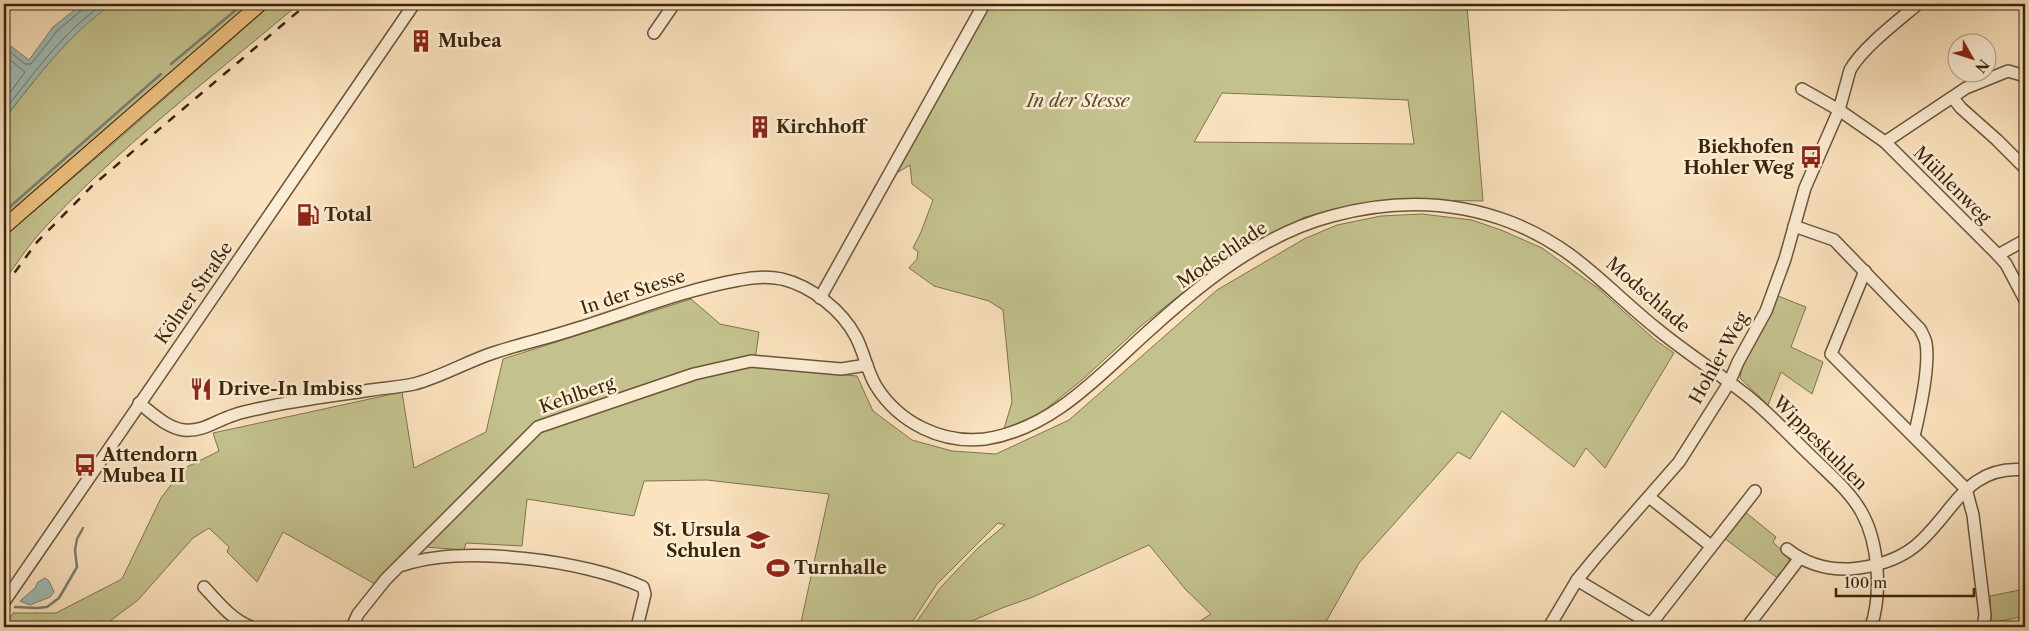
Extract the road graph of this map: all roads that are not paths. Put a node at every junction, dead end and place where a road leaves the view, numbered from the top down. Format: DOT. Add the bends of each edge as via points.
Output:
graph roads {
  1 [pos="260,4"];
  2 [pos="414,4"];
  3 [pos="674,4"];
  4 [pos="984,4"];
  5 [pos="1918,4"];
  6 [pos="654,33"];
  7 [pos="2025,76"];
  8 [pos="1802,89"];
  9 [pos="1953,98"];
  10 [pos="1839,110"];
  11 [pos="1885,142"];
  12 [pos="2025,168"];
  13 [pos="1794,226"];
  14 [pos="4,227"];
  15 [pos="2025,240"];
  16 [pos="1998,255"];
  17 [pos="1866,271"];
  18 [pos="820,298"];
  19 [pos="2025,300"];
  20 [pos="867,365"];
  21 [pos="1729,383"];
  22 [pos="139,403"];
  23 [pos="1914,436"];
  24 [pos="2025,470"];
  25 [pos="1966,489"];
  26 [pos="1755,491"];
  27 [pos="1648,497"];
  28 [pos="1710,546"];
  29 [pos="1787,549"];
  30 [pos="1799,559"];
  31 [pos="401,566"];
  32 [pos="1876,566"];
  33 [pos="1578,580"];
  34 [pos="204,587"];
  35 [pos="4,602"];
  36 [pos="250,627"];
  37 [pos="352,627"];
  38 [pos="637,627"];
  39 [pos="1549,627"];
  40 [pos="1747,627"];
  41 [pos="1871,627"];
  42 [pos="1983,627"];
  1 -- 14 [label="main road"];
  2 -- 22 [label="street, Kölner Straße"];
  3 -- 6 [label="street"];
  4 -- 18 [label="street"];
  5 -- 10 [label="street, Hohler Weg" via="1853,64"];
  7 -- 9 [label="street" via="2012,71 2002,73 1966,88"];
  8 -- 10 [label="street"];
  9 -- 11 [label="street"];
  9 -- 12 [label="street"];
  10 -- 11 [label="street, Mühlenweg"];
  10 -- 13 [label="street, Hohler Weg" via="1805,188"];
  11 -- 16 [label="street, Mühlenweg"];
  13 -- 17 [label="street" via="1834,240"];
  13 -- 21 [label="street, Hohler Weg" via="1766,311"];
  15 -- 16 [label="street"];
  16 -- 19 [label="street, Mühlenweg"];
  17 -- 23 [label="street" via="1920,329 1926,341 1922,401"];
  17 -- 23 [label="street" via="1831,354"];
  18 -- 20 [label="street, Modschlade" via="847,323 857,338"];
  18 -- 22 [label="street, In der Stesse" via="779,278 734,281 697,289 574,330 485,355 410,385 281,404 234,415 192,430 169,426"];
  20 -- 21 [label="street, Modschlade" via="879,391 901,415 920,427 936,435 958,439 1005,435 1038,422 1064,406 1180,304 1270,241 1328,217 1389,204 1423,203 1459,207 1504,219 1564,249 1652,325"];
  20 -- 31 [label="street, Kehlberg" via="840,369 751,360 694,374 550,421 538,427"];
  21 -- 27 [label="street, Hohler Weg" via="1679,462"];
  21 -- 32 [label="street, Wippeskuhlen" via="1754,401 1849,494 1867,523"];
  22 -- 35 [label="street, Kölner Straße"];
  23 -- 25 [label="street"];
  24 -- 25 [label="street" via="1992,474"];
  25 -- 32 [label="street" via="1915,546"];
  25 -- 42 [label="street" via="1973,515"];
  26 -- 28 [label="street"];
  27 -- 28 [label="street"];
  27 -- 33 [label="street, Hohler Weg"];
  28 -- 33 [label="street" via="1649,623"];
  29 -- 30 [label="street"];
  30 -- 32 [label="street" via="1828,568"];
  30 -- 40 [label="street"];
  31 -- 37 [label="street, Kehlberg" via="372,595"];
  31 -- 38 [label="street" via="466,555 579,567 626,579 643,587 645,594"];
  32 -- 41 [label="street, Wippeskuhlen" via="1878,600"];
  33 -- 39 [label="street, Hohler Weg"];
  34 -- 36 [label="street" via="232,617"];
}
